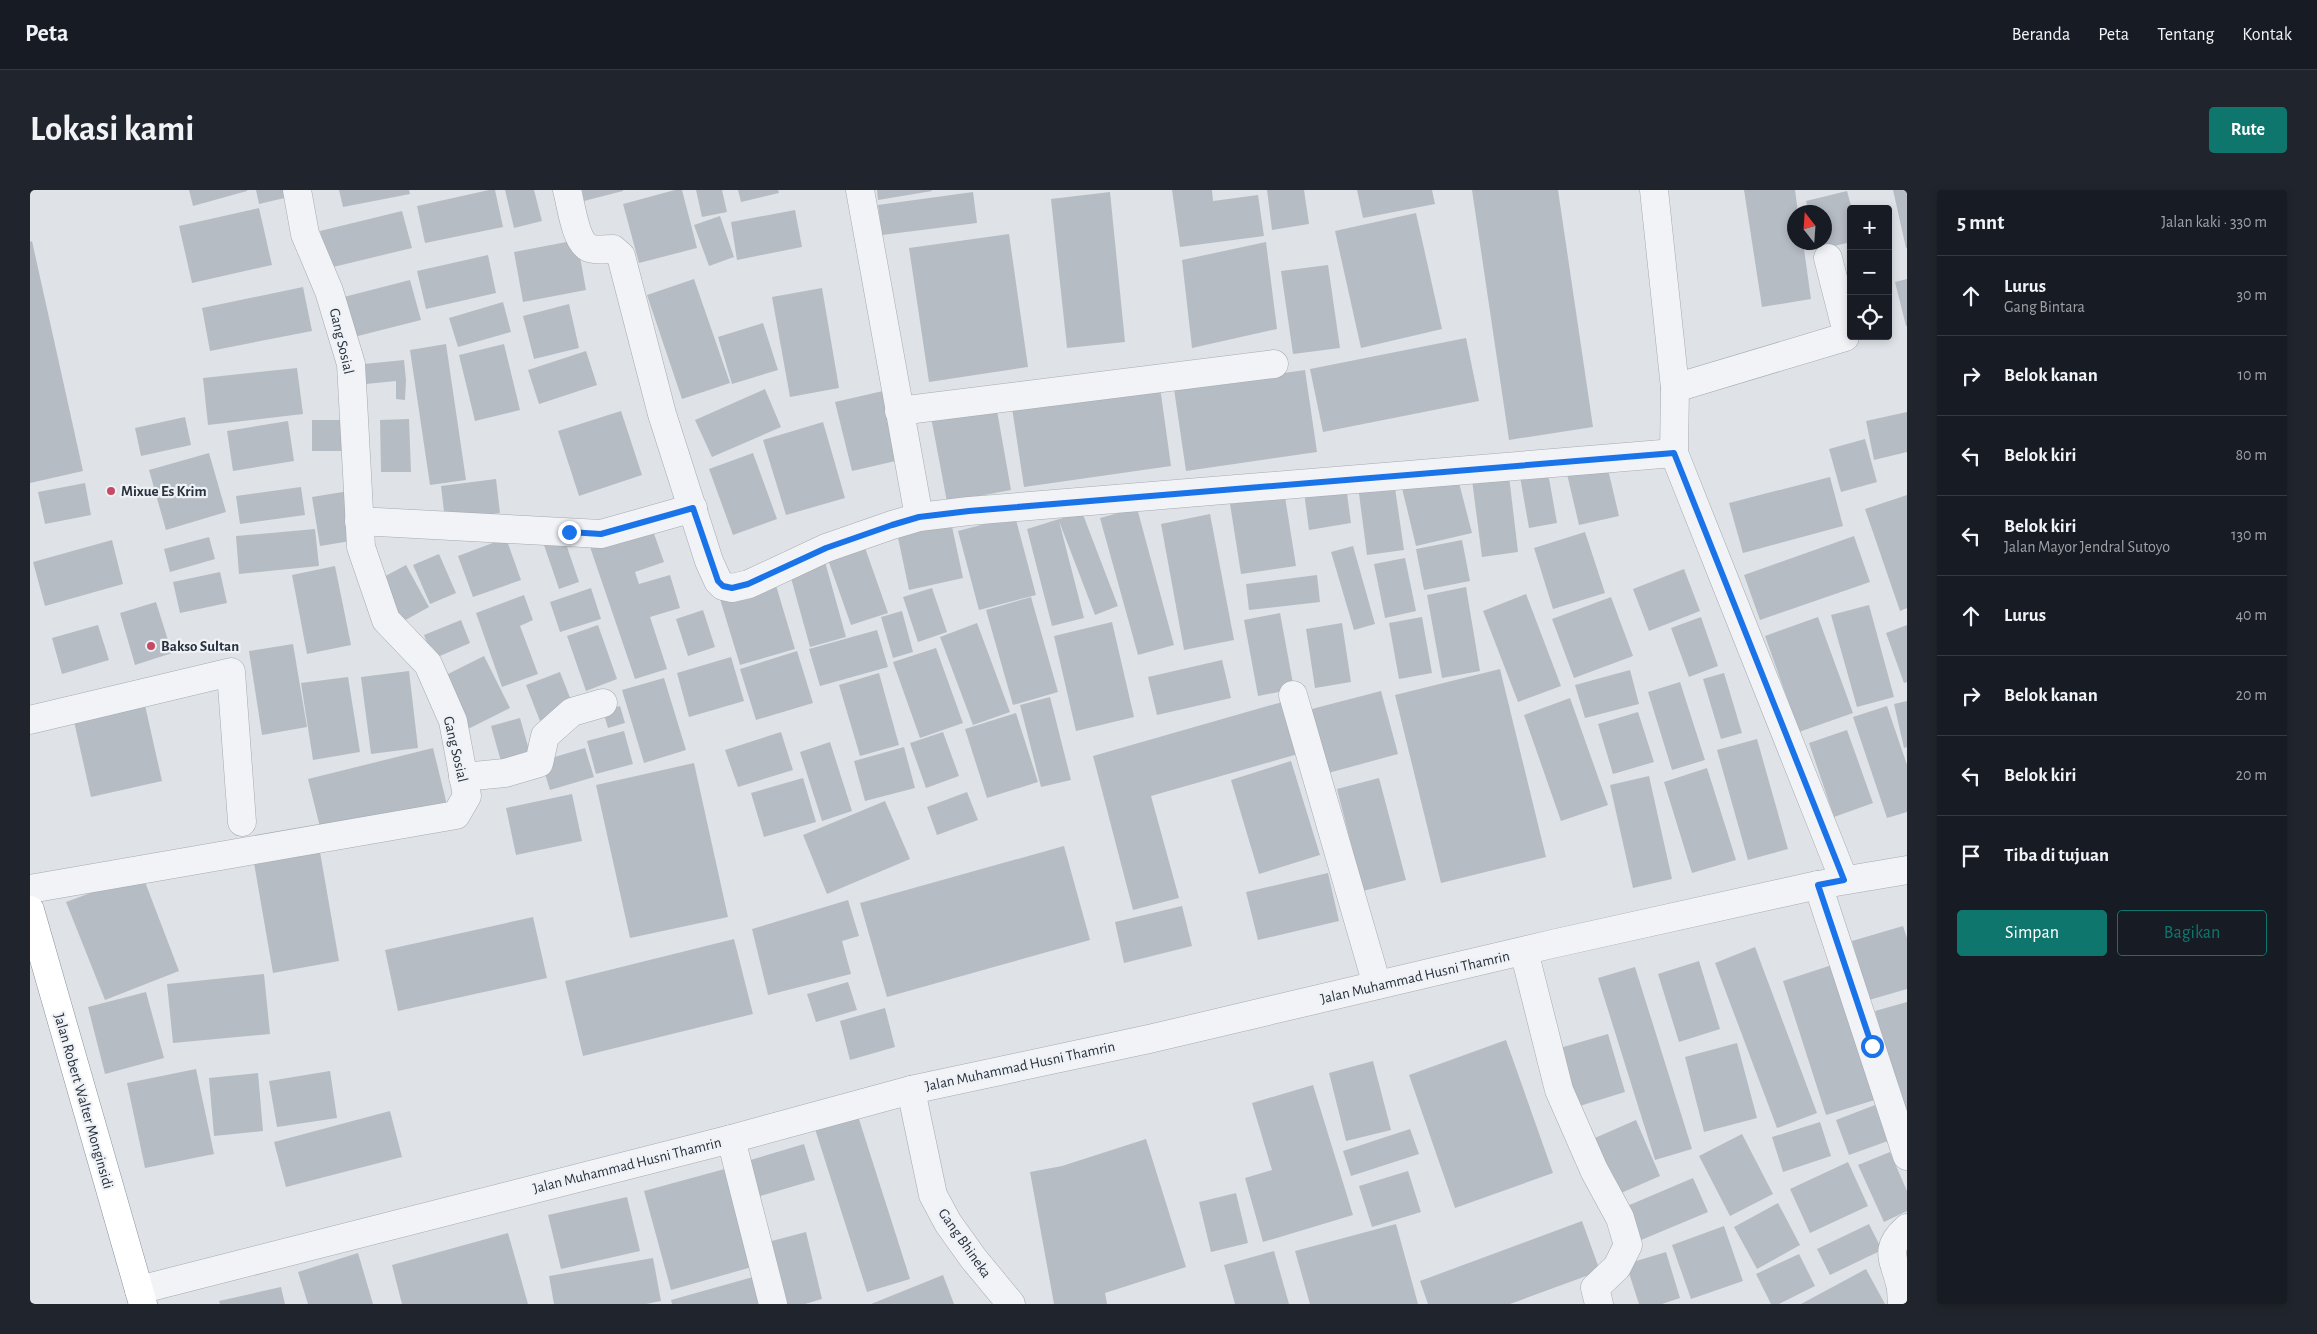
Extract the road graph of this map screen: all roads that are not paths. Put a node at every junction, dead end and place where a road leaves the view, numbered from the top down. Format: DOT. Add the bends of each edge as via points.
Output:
graph roads {
  1 [pos="297,190"];
  2 [pos="567,190"];
  3 [pos="860,190"];
  4 [pos="1654,190"];
  5 [pos="1828,258"];
  6 [pos="1274,364"];
  7 [pos="1675,388"];
  8 [pos="899,412"];
  9 [pos="1674,453"];
  10 [pos="693,508"];
  11 [pos="919,517"];
  12 [pos="359,521"];
  13 [pos="1293,695"];
  14 [pos="603,703"];
  15 [pos="30,720"];
  16 [pos="463,777"];
  17 [pos="242,822"];
  18 [pos="1907,870"];
  19 [pos="1831,883"];
  20 [pos="30,889"];
  21 [pos="30,910"];
  22 [pos="1524,951"];
  23 [pos="37,968"];
  24 [pos="1378,985"];
  25 [pos="911,1090"];
  26 [pos="731,1139"];
  27 [pos="1907,1156"];
  28 [pos="1907,1228"];
  29 [pos="141,1297"];
  30 [pos="773,1304"];
  31 [pos="1011,1304"];
  32 [pos="1600,1304"];
  33 [pos="1902,1304"];
  1 -- 12 [label="street, Gang Sosial" via="306,234 330,291 351,364"];
  2 -- 10 [label="street" via="581,241 596,250 613,249 621,256 662,414"];
  3 -- 8 [label="street"];
  4 -- 7 [label="street"];
  5 -- 7 [label="street" via="1846,329 1845,337"];
  6 -- 8 [label="street"];
  7 -- 9 [label="street"];
  8 -- 11 [label="street"];
  9 -- 11 [label="street"];
  9 -- 19 [label="street"];
  10 -- 11 [label="street" via="718,581 732,588 748,584 826,548"];
  10 -- 12 [label="street" via="601,534"];
  12 -- 16 [label="street, Gang Sosial" via="361,548 386,620 428,664 452,721"];
  13 -- 24 [label="street"];
  14 -- 16 [label="street" via="572,712 544,736 539,762 505,773"];
  15 -- 17 [label="street" via="232,672"];
  16 -- 20 [label="street, Gang Sosial" via="467,796 456,815"];
  18 -- 19 [label="street, Jalan Muhammad Husni Thamrin"];
  19 -- 22 [label="street, Jalan Muhammad Husni Thamrin"];
  19 -- 27 [label="street"];
  21 -- 23 [label="highway, Jalan Robert Walter Monginsidi"];
  22 -- 24 [label="street, Jalan Muhammad Husni Thamrin"];
  22 -- 32 [label="street" via="1560,1090 1594,1170 1620,1218 1628,1245 1617,1267 1595,1288"];
  23 -- 29 [label="highway, Jalan Robert Walter Monginsidi"];
  24 -- 25 [label="street, Jalan Muhammad Husni Thamrin"];
  25 -- 26 [label="street, Jalan Muhammad Husni Thamrin"];
  25 -- 31 [label="street, Gang Bhineka" via="933,1195 973,1258"];
  26 -- 29 [label="street, Jalan Muhammad Husni Thamrin"];
  26 -- 30 [label="street"];
  28 -- 33 [label="street" via="1895,1240 1891,1259 1900,1285"];
}
